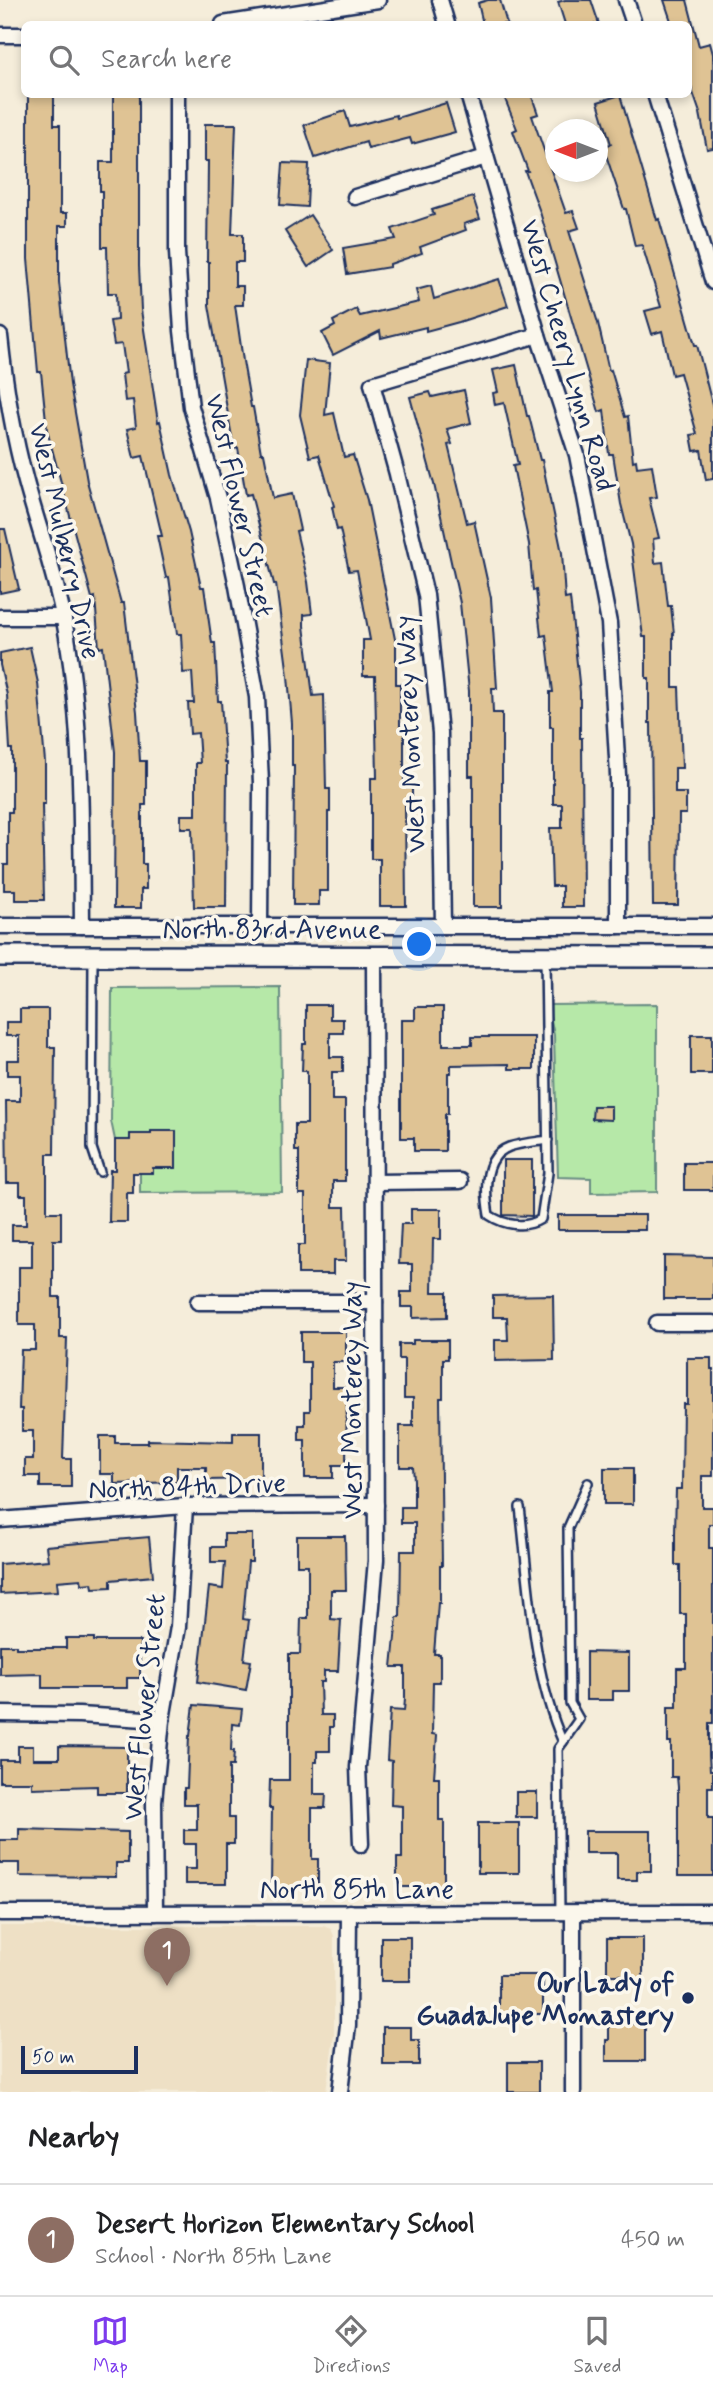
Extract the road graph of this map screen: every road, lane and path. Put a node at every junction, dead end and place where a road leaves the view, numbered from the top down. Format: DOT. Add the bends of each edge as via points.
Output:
graph roads {
  1 [pos="378,0"];
  2 [pos="440,0"];
  3 [pos="626,0"];
  4 [pos="242,21"];
  5 [pos="446,21"];
  6 [pos="633,21"];
  7 [pos="0,35"];
  8 [pos="21,35"];
  9 [pos="177,98"];
  10 [pos="469,98"];
  11 [pos="656,98"];
  12 [pos="486,157"];
  13 [pos="355,197"];
  14 [pos="713,282"];
  15 [pos="538,335"];
  16 [pos="0,336"];
  17 [pos="6,419"];
  18 [pos="0,617"];
  19 [pos="64,617"];
  20 [pos="0,926"];
  21 [pos="82,926"];
  22 [pos="260,926"];
  23 [pos="443,926"];
  24 [pos="618,926"];
  25 [pos="713,926"];
  26 [pos="0,956"];
  27 [pos="93,956"];
  28 [pos="374,956"];
  29 [pos="545,956"];
  30 [pos="713,957"];
  31 [pos="548,1140"];
  32 [pos="100,1172"];
  33 [pos="460,1181"];
  34 [pos="375,1182"];
  35 [pos="198,1302"];
  36 [pos="375,1302"];
  37 [pos="657,1323"];
  38 [pos="713,1323"];
  39 [pos="588,1483"];
  40 [pos="376,1505"];
  41 [pos="185,1506"];
  42 [pos="520,1507"];
  43 [pos="0,1508"];
  44 [pos="0,1520"];
  45 [pos="0,1714"];
  46 [pos="162,1720"];
  47 [pos="563,1742"];
  48 [pos="360,1844"];
  49 [pos="349,1912"];
  50 [pos="713,1912"];
  51 [pos="0,1913"];
  52 [pos="155,1913"];
  53 [pos="567,1913"];
  54 [pos="340,2092"];
  55 [pos="573,2092"];
  1 -- 4 [label="street"];
  2 -- 5 [label="street"];
  3 -- 6 [label="street"];
  7 -- 8 [label="street"];
  9 -- 22 [label="street, West Flower Street" via="181,331 190,394 226,536 257,697"];
  10 -- 12 [label="street, West Cheery Lynn Road"];
  11 -- 14 [label="street"];
  12 -- 13 [label="street"];
  12 -- 15 [label="street, West Cheery Lynn Road"];
  15 -- 23 [label="street, West Monterey Way" via="372,384 426,595 440,733"];
  15 -- 24 [label="street, West Cheery Lynn Road" via="577,455 609,623 618,775"];
  16 -- 17 [label="street, West Mulberry Drive"];
  17 -- 19 [label="street, West Mulberry Drive"];
  18 -- 19 [label="street"];
  19 -- 21 [label="street, West Mulberry Drive" via="80,745"];
  20 -- 21 [label="street, North 83rd Avenue"];
  21 -- 22 [label="street, North 83rd Avenue"];
  22 -- 23 [label="street, North 83rd Avenue"];
  23 -- 24 [label="street, North 83rd Avenue"];
  24 -- 25 [label="street, North 83rd Avenue"];
  26 -- 27 [label="main road, North 83rd Avenue"];
  27 -- 28 [label="main road, North 83rd Avenue"];
  27 -- 32 [label="lane" via="92,1148"];
  28 -- 29 [label="main road, North 83rd Avenue"];
  28 -- 34 [label="street, West Monterey Way"];
  29 -- 30 [label="main road, North 83rd Avenue"];
  29 -- 31 [label="lane"];
  31 -- 31 [label="lane" via="541,1219 533,1224 501,1224 489,1215 489,1166 509,1147"];
  33 -- 34 [label="street"];
  34 -- 36 [label="street, West Monterey Way"];
  35 -- 36 [label="street"];
  36 -- 40 [label="street, West Monterey Way"];
  37 -- 38 [label="street"];
  39 -- 47 [label="lane" via="568,1528 570,1703 579,1719"];
  40 -- 41 [label="street, North 84th Drive"];
  40 -- 48 [label="street, West Monterey Way" via="376,1560 358,1767"];
  41 -- 44 [label="street, North 84th Drive"];
  41 -- 46 [label="street, West Flower Street" via="178,1628"];
  42 -- 47 [label="lane" via="541,1673 551,1717"];
  43 -- 44 [label="street"];
  45 -- 46 [label="street"];
  46 -- 52 [label="street, West Flower Street" via="153,1801"];
  47 -- 53 [label="lane" via="558,1749"];
  49 -- 52 [label="street, North 85th Lane"];
  49 -- 53 [label="street, North 85th Lane"];
  49 -- 54 [label="street" via="348,2025"];
  50 -- 53 [label="street, North 85th Lane"];
  51 -- 52 [label="street, North 85th Lane"];
  53 -- 55 [label="street"];
}
